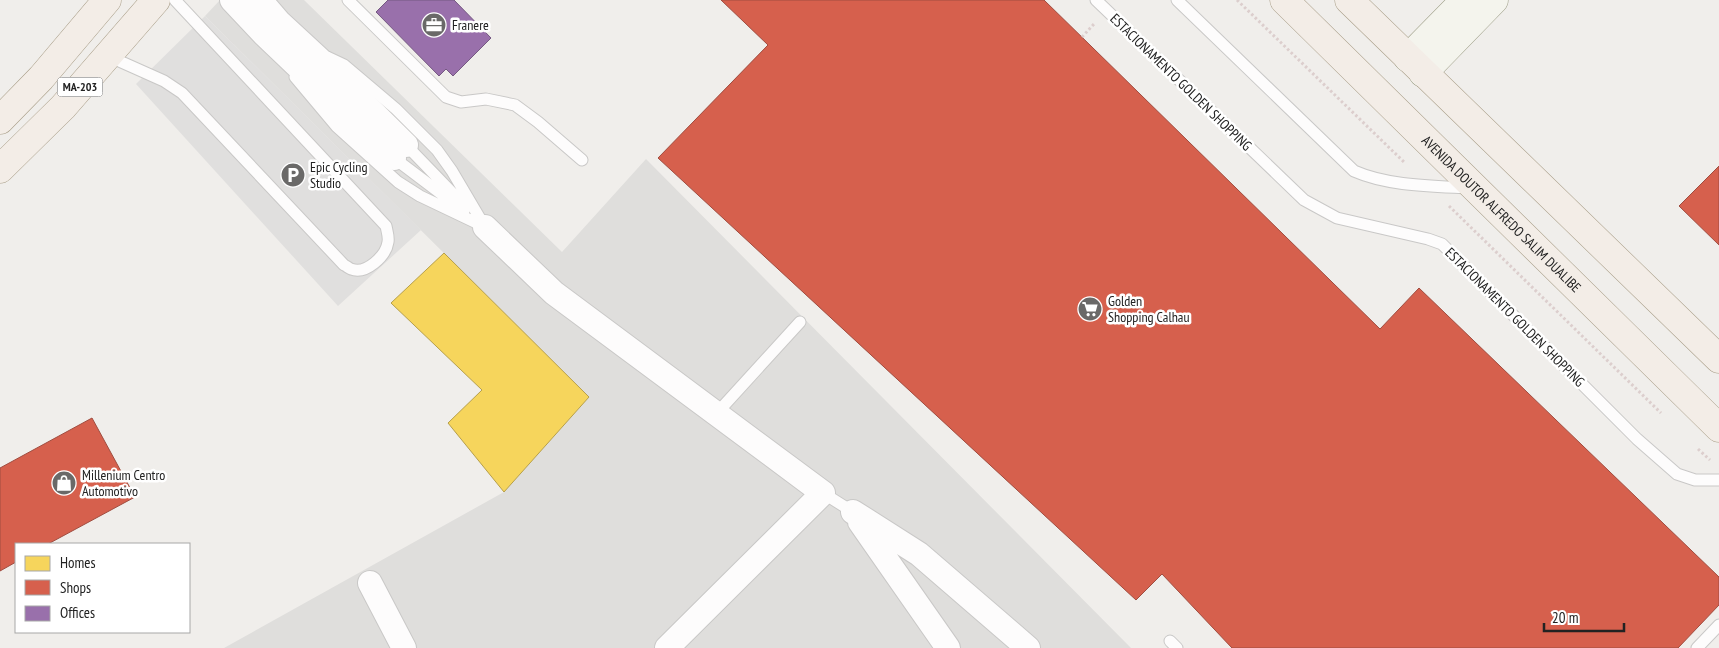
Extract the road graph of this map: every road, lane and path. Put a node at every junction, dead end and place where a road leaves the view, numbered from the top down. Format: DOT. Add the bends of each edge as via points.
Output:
graph roads {
  1 [pos="108,0"];
  2 [pos="156,0"];
  3 [pos="175,0"];
  4 [pos="232,0"];
  5 [pos="260,0"];
  6 [pos="348,0"];
  7 [pos="1096,0"];
  8 [pos="1177,0"];
  9 [pos="1237,0"];
  10 [pos="1284,0"];
  11 [pos="1349,0"];
  12 [pos="1465,0"];
  13 [pos="1494,0"];
  14 [pos="264,34"];
  15 [pos="302,43"];
  16 [pos="108,56"];
  17 [pos="1415,65"];
  18 [pos="0,120"];
  19 [pos="400,151"];
  20 [pos="582,160"];
  21 [pos="0,169"];
  22 [pos="1428,186"];
  23 [pos="1475,188"];
  24 [pos="485,227"];
  25 [pos="800,322"];
  26 [pos="1719,359"];
  27 [pos="716,413"];
  28 [pos="1662,414"];
  29 [pos="1719,428"];
  30 [pos="1698,448"];
  31 [pos="1712,462"];
  32 [pos="1719,480"];
  33 [pos="823,492"];
  34 [pos="853,512"];
  35 [pos="370,583"];
  36 [pos="1719,625"];
  37 [pos="404,648"];
  38 [pos="667,648"];
  39 [pos="948,648"];
  40 [pos="1028,648"];
  41 [pos="1697,648"];
  1 -- 18 [label="main road, MA-203"];
  2 -- 16 [label="main road, MA-203"];
  3 -- 16 [label="lane" via="386,226 389,241 385,252 369,266 360,270 350,269 344,264 182,93 164,81"];
  4 -- 14 [label="street"];
  5 -- 15 [label="street"];
  6 -- 20 [label="lane" via="446,96 461,102 486,99 515,105"];
  7 -- 32 [label="lane, ESTACIONAMENTO GOLDEN SHOPPING" via="1304,200 1337,218 1442,244 1677,474 1695,480"];
  8 -- 22 [label="lane" via="1354,172 1369,178"];
  9 -- 22 [label="path"];
  10 -- 23 [label="main road, AVENIDA DOUTOR ALFREDO SALIM DUALIBE"];
  11 -- 17 [label="main road"];
  12 -- 17 [label="main road"];
  13 -- 17 [label="main road"];
  14 -- 19 [label="street"];
  14 -- 24 [label="lane" via="298,82 361,150 420,196"];
  15 -- 19 [label="street"];
  15 -- 24 [label="lane" via="344,66 414,126 452,171"];
  16 -- 21 [label="main road, MA-203" via="63,107"];
  17 -- 26 [label="main road"];
  19 -- 24 [label="lane"];
  19 -- 24 [label="lane"];
  22 -- 23 [label="lane"];
  22 -- 28 [label="path"];
  23 -- 29 [label="main road, AVENIDA DOUTOR ALFREDO SALIM DUALIBE"];
  24 -- 27 [label="street" via="554,292"];
  25 -- 27 [label="lane"];
  27 -- 33 [label="street"];
  30 -- 31 [label="path"];
  33 -- 34 [label="lane"];
  33 -- 38 [label="street"];
  34 -- 39 [label="street"];
  34 -- 40 [label="street" via="919,554"];
  35 -- 37 [label="street"];
  36 -- 41 [label="lane"];
}
